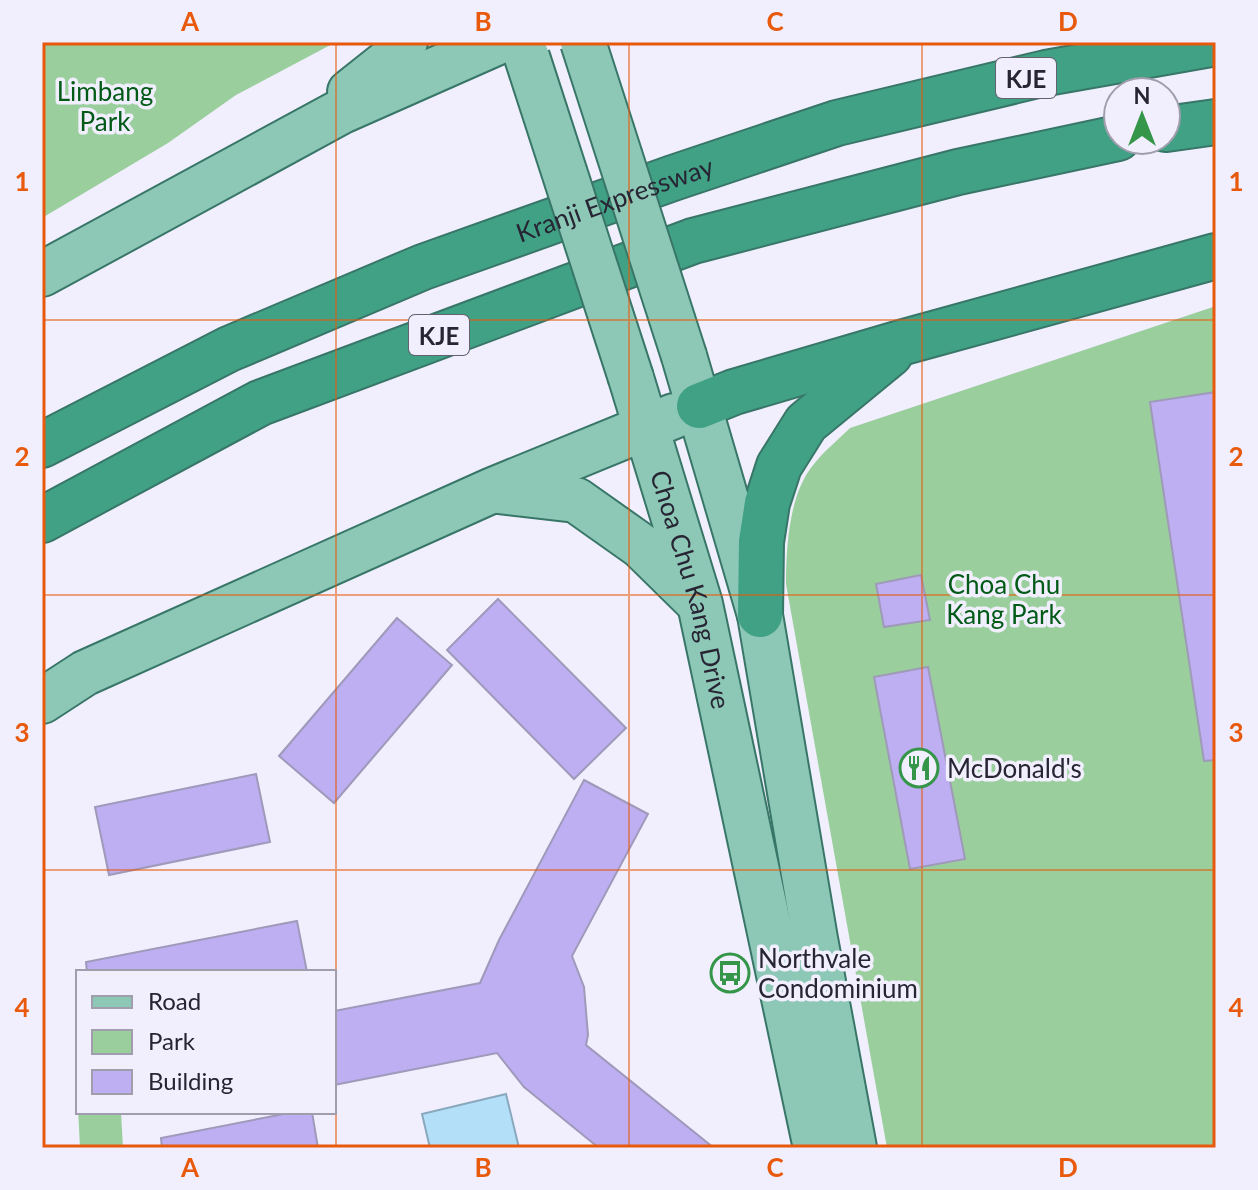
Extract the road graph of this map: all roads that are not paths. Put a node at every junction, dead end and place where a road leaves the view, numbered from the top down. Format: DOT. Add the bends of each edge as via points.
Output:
graph roads {
  1 [pos="405,42"];
  2 [pos="583,42"];
  3 [pos="1216,43"];
  4 [pos="515,47"];
  5 [pos="342,111"];
  6 [pos="1216,122"];
  7 [pos="1182,127"];
  8 [pos="1102,141"];
  9 [pos="1216,256"];
  10 [pos="42,274"];
  11 [pos="904,342"];
  12 [pos="699,406"];
  13 [pos="647,427"];
  14 [pos="42,445"];
  15 [pos="493,490"];
  16 [pos="42,520"];
  17 [pos="700,604"];
  18 [pos="760,615"];
  19 [pos="42,701"];
  20 [pos="816,1148"];
  21 [pos="854,1148"];
  1 -- 5 [label="main road" via="345,97"];
  2 -- 12 [label="main road, Choa Chu Kang Drive, bridge"];
  3 -- 14 [label="highway, Kranji Expressway / KJE" via="1046,73 837,123 673,178 423,267 229,349"];
  4 -- 5 [label="main road"];
  4 -- 13 [label="main road, Choa Chu Kang Drive, bridge"];
  5 -- 10 [label="main road"];
  6 -- 7 [label="highway"];
  8 -- 16 [label="highway, KJE" via="958,172 693,241 260,403"];
  9 -- 11 [label="highway"];
  11 -- 12 [label="highway"];
  11 -- 18 [label="highway" via="806,423 779,466 761,542"];
  12 -- 13 [label="main road"];
  12 -- 18 [label="main road, Choa Chu Kang Drive"];
  13 -- 15 [label="main road"];
  13 -- 17 [label="main road, Choa Chu Kang Drive"];
  15 -- 17 [label="main road" via="576,500 641,546"];
  15 -- 19 [label="main road" via="85,673"];
  17 -- 20 [label="main road, Choa Chu Kang Drive"];
  18 -- 21 [label="main road, Choa Chu Kang Drive"];
}
